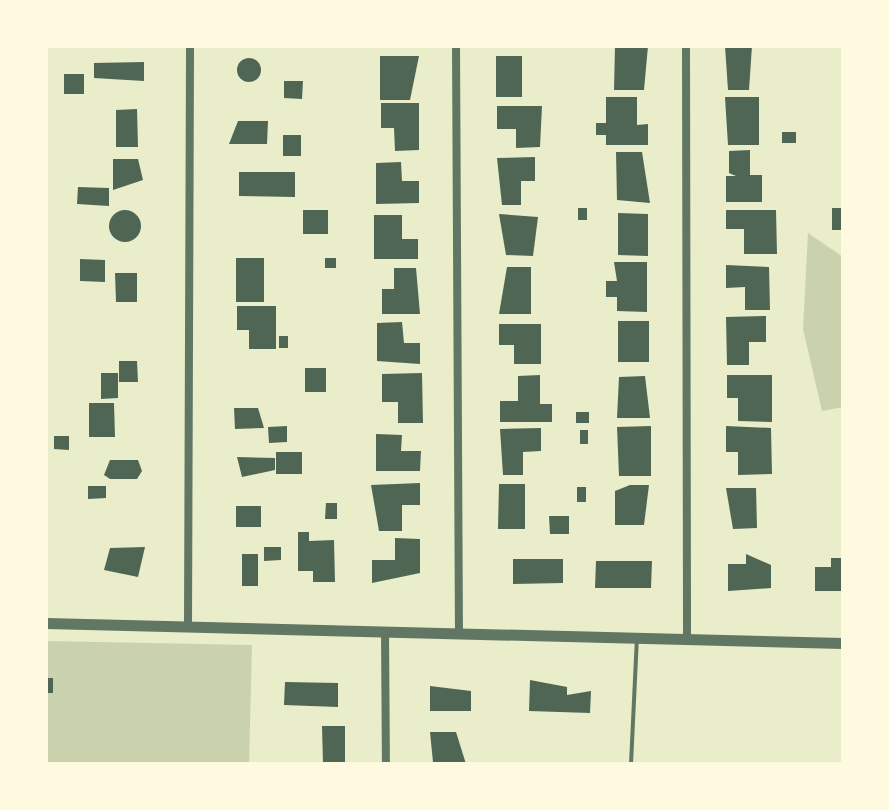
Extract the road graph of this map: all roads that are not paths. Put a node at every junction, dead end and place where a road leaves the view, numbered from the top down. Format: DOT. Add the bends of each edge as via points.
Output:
graph roads {
  1 [pos="190,46"];
  2 [pos="456,46"];
  3 [pos="686,46"];
  4 [pos="46,623"];
  5 [pos="188,626"];
  6 [pos="385,631"];
  7 [pos="459,633"];
  8 [pos="637,636"];
  9 [pos="687,638"];
  10 [pos="843,643"];
  11 [pos="630,763"];
  12 [pos="386,764"];
  1 -- 5 [label="street"];
  2 -- 7 [label="street"];
  3 -- 9 [label="street"];
  4 -- 5 [label="street"];
  5 -- 6 [label="street"];
  6 -- 7 [label="street"];
  6 -- 12 [label="street"];
  7 -- 8 [label="street"];
  8 -- 9 [label="street"];
  8 -- 11 [label="lane"];
  9 -- 10 [label="street"];
}
